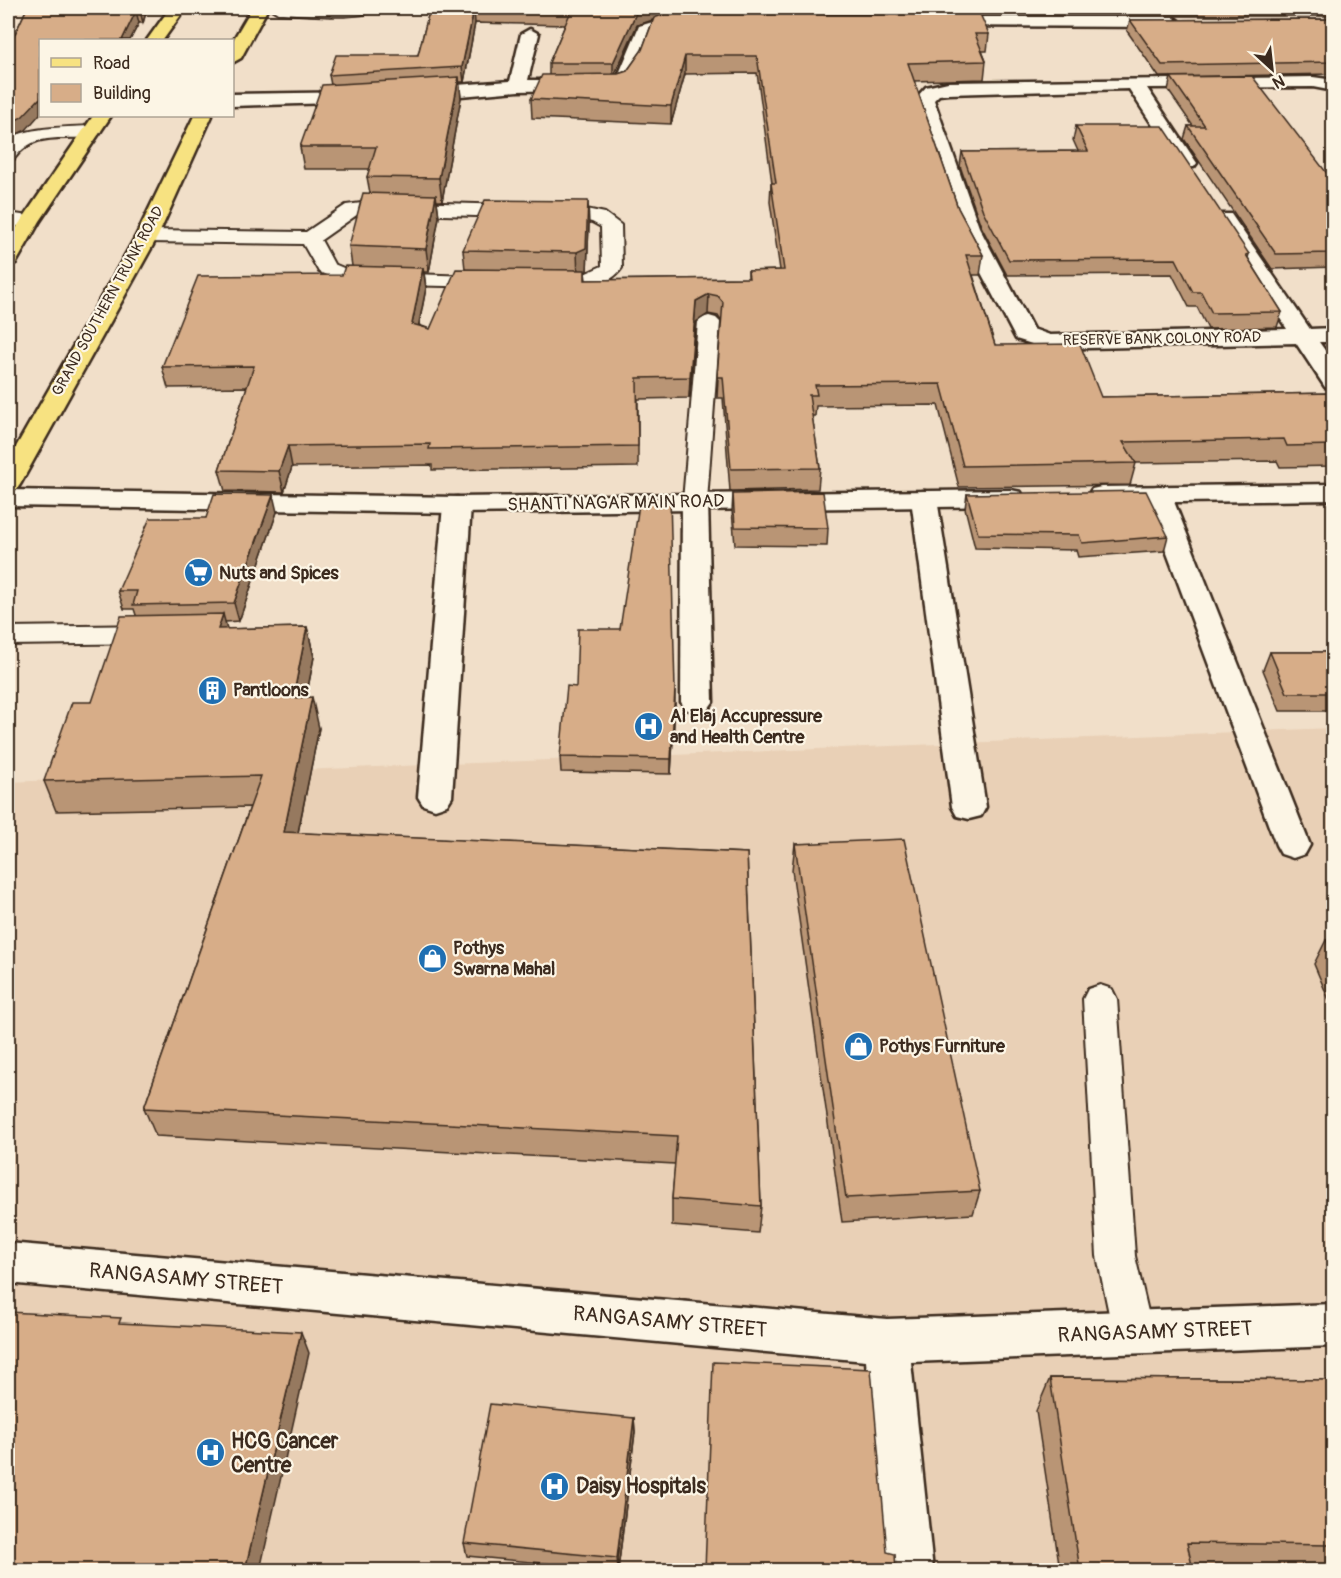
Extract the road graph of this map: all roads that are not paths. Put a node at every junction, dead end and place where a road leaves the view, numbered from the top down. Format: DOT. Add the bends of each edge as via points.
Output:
graph roads {
  1 [pos="178,8"];
  2 [pos="260,8"];
  3 [pos="279,8"];
  4 [pos="369,8"];
  5 [pos="706,17"];
  6 [pos="927,22"];
  7 [pos="1190,22"];
  8 [pos="530,34"];
  9 [pos="156,39"];
  10 [pos="234,54"];
  11 [pos="1134,83"];
  12 [pos="518,86"];
  13 [pos="1334,86"];
  14 [pos="398,96"];
  15 [pos="376,98"];
  16 [pos="234,100"];
  17 [pos="203,117"];
  18 [pos="97,123"];
  19 [pos="8,156"];
  20 [pos="1199,180"];
  21 [pos="1212,200"];
  22 [pos="8,219"];
  23 [pos="29,221"];
  24 [pos="147,236"];
  25 [pos="310,238"];
  26 [pos="8,258"];
  27 [pos="511,282"];
  28 [pos="534,282"];
  29 [pos="709,322"];
  30 [pos="1334,335"];
  31 [pos="1302,336"];
  32 [pos="1334,382"];
  33 [pos="8,483"];
  34 [pos="1334,492"];
  35 [pos="1158,494"];
  36 [pos="1076,496"];
  37 [pos="1041,497"];
  38 [pos="8,498"];
  39 [pos="924,500"];
  40 [pos="695,501"];
  41 [pos="457,505"];
  42 [pos="184,633"];
  43 [pos="8,636"];
  44 [pos="697,702"];
  45 [pos="435,797"];
  46 [pos="969,807"];
  47 [pos="1293,845"];
  48 [pos="1100,999"];
  49 [pos="8,1263"];
  50 [pos="1334,1325"];
  51 [pos="1133,1333"];
  52 [pos="887,1341"];
  53 [pos="908,1570"];
  1 -- 9 [label="main road"];
  2 -- 10 [label="main road"];
  3 -- 4 [label="lane"];
  5 -- 12 [label="street" via="645,30 626,79 618,85"];
  6 -- 7 [label="street"];
  8 -- 12 [label="street"];
  11 -- 13 [label="street" via="1313,82"];
  11 -- 20 [label="street"];
  11 -- 31 [label="street, RESERVE BANK COLONY ROAD" via="948,88 933,91 924,99 968,227 1024,334 1048,342"];
  12 -- 14 [label="street"];
  15 -- 16 [label="street"];
  17 -- 24 [label="main road, GRAND SOUTHERN TRUNK ROAD"];
  18 -- 19 [label="lane" via="18,141"];
  18 -- 23 [label="main road"];
  21 -- 31 [label="street"];
  22 -- 23 [label="lane"];
  23 -- 26 [label="main road"];
  24 -- 25 [label="lane"];
  24 -- 33 [label="main road, GRAND SOUTHERN TRUNK ROAD"];
  25 -- 27 [label="lane" via="326,268 350,278"];
  25 -- 28 [label="lane" via="352,209 377,207 577,213 598,217 611,225 612,268 580,284"];
  29 -- 40 [label="lane"];
  30 -- 31 [label="street"];
  31 -- 32 [label="street"];
  34 -- 35 [label="street"];
  35 -- 36 [label="street"];
  35 -- 47 [label="street"];
  37 -- 39 [label="street, SHANTI NAGAR MAIN ROAD"];
  38 -- 41 [label="street, SHANTI NAGAR MAIN ROAD"];
  39 -- 40 [label="street, SHANTI NAGAR MAIN ROAD"];
  39 -- 46 [label="street"];
  40 -- 41 [label="street, SHANTI NAGAR MAIN ROAD"];
  40 -- 44 [label="street"];
  41 -- 45 [label="street"];
  42 -- 43 [label="lane"];
  48 -- 51 [label="lane" via="1116,1256"];
  49 -- 52 [label="street, RANGASAMY STREET"];
  50 -- 51 [label="street, RANGASAMY STREET"];
  51 -- 52 [label="street, RANGASAMY STREET"];
  52 -- 53 [label="street"];
}
